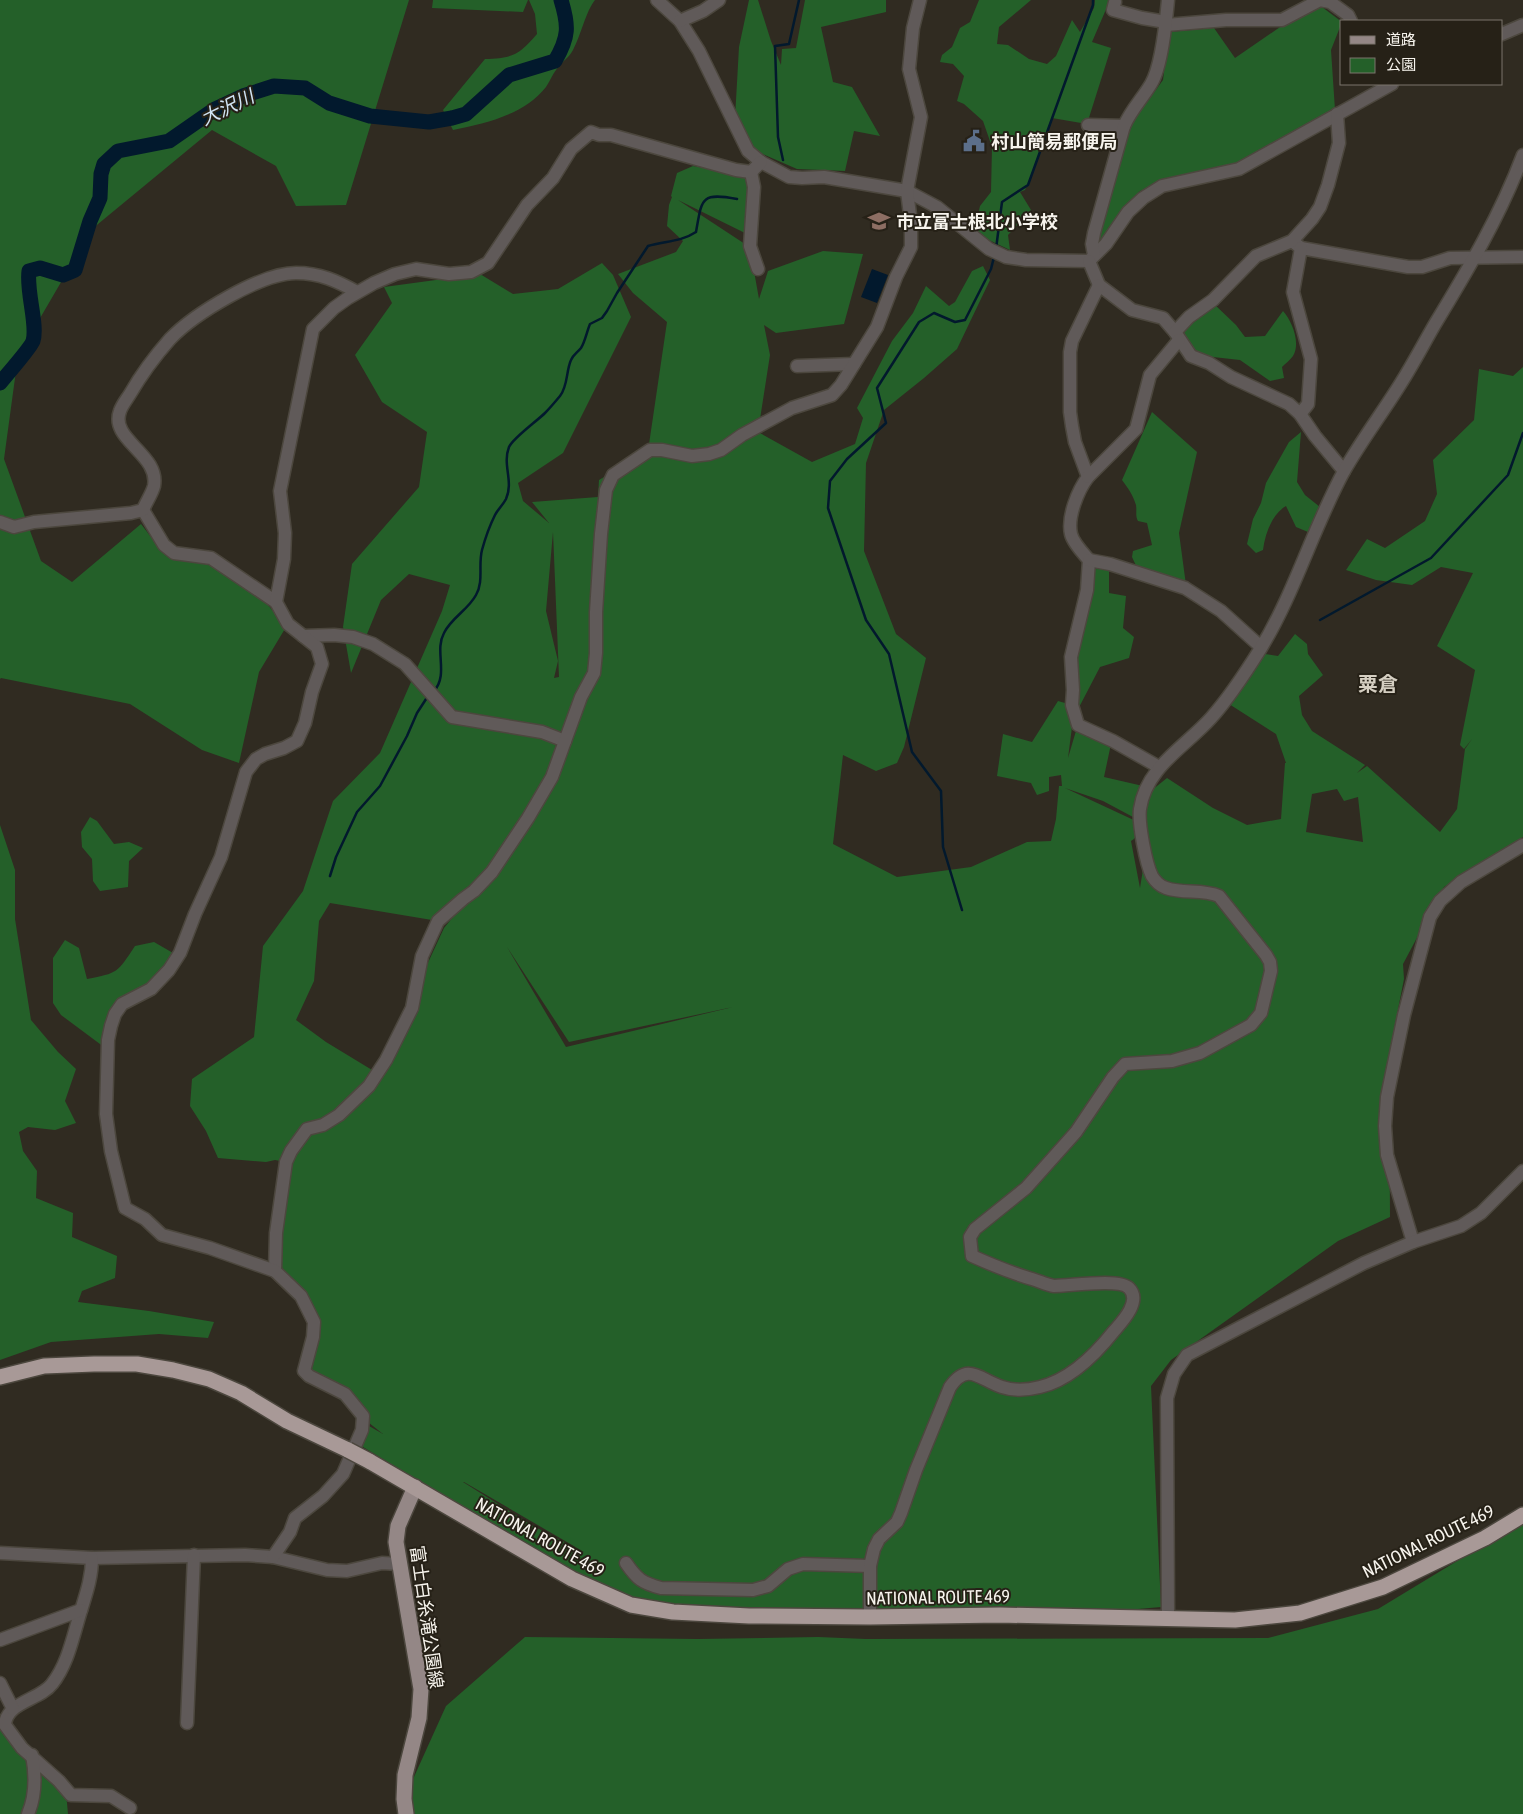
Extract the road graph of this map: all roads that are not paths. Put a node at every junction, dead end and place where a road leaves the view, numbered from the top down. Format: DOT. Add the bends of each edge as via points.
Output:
graph roads {
  1 [pos="657,0"];
  2 [pos="719,0"];
  3 [pos="920,0"];
  4 [pos="1168,0"];
  5 [pos="1116,2"];
  6 [pos="1350,20"];
  7 [pos="680,21"];
  8 [pos="1166,23"];
  9 [pos="1523,25"];
  10 [pos="1503,34"];
  11 [pos="1390,85"];
  12 [pos="1337,114"];
  13 [pos="1088,125"];
  14 [pos="1124,126"];
  15 [pos="1523,155"];
  16 [pos="760,162"];
  17 [pos="752,172"];
  18 [pos="907,192"];
  19 [pos="1296,245"];
  20 [pos="1476,257"];
  21 [pos="1523,257"];
  22 [pos="1092,258"];
  23 [pos="758,269"];
  24 [pos="1099,285"];
  25 [pos="357,292"];
  26 [pos="1177,336"];
  27 [pos="854,364"];
  28 [pos="797,366"];
  29 [pos="1300,414"];
  30 [pos="1344,471"];
  31 [pos="1088,477"];
  32 [pos="142,510"];
  33 [pos="0,522"];
  34 [pos="1089,560"];
  35 [pos="276,602"];
  36 [pos="303,636"];
  37 [pos="1261,647"];
  38 [pos="565,740"];
  39 [pos="1159,767"];
  40 [pos="1523,845"];
  41 [pos="1523,1171"];
  42 [pos="1413,1242"];
  43 [pos="274,1271"];
  44 [pos="0,1377"];
  45 [pos="415,1487"];
  46 [pos="1523,1515"];
  47 [pos="0,1552"];
  48 [pos="194,1555"];
  49 [pos="273,1557"];
  50 [pos="92,1558"];
  51 [pos="399,1564"];
  52 [pos="626,1564"];
  53 [pos="870,1566"];
  54 [pos="81,1610"];
  55 [pos="870,1617"];
  56 [pos="1168,1618"];
  57 [pos="0,1640"];
  58 [pos="0,1683"];
  59 [pos="13,1709"];
  60 [pos="187,1723"];
  61 [pos="32,1756"];
  62 [pos="130,1808"];
  63 [pos="28,1814"];
  64 [pos="406,1814"];
  1 -- 7 [label="street"];
  2 -- 7 [label="street"];
  3 -- 18 [label="street" via="913,28 909,69 921,117"];
  4 -- 8 [label="street"];
  5 -- 8 [label="street" via="1113,10"];
  6 -- 8 [label="street" via="1330,2 1320,0 1282,20"];
  7 -- 16 [label="street" via="699,51 748,151"];
  8 -- 14 [label="street" via="1156,74"];
  9 -- 10 [label="street"];
  11 -- 12 [label="street"];
  12 -- 19 [label="street" via="1339,143 1326,192"];
  12 -- 22 [label="street" via="1238,169 1162,186 1142,198 1128,212"];
  13 -- 14 [label="street"];
  14 -- 22 [label="street" via="1094,233"];
  15 -- 20 [label="street" via="1509,192"];
  16 -- 17 [label="street"];
  16 -- 18 [label="street" via="790,177 824,177"];
  17 -- 23 [label="street" via="750,246"];
  17 -- 25 [label="street" via="592,132 571,149 553,178 527,205 488,263 471,272 449,274 416,269 388,277"];
  18 -- 22 [label="street" via="937,207 989,249 1006,257 1026,260"];
  18 -- 27 [label="street" via="911,247 877,327"];
  19 -- 20 [label="street" via="1408,267 1422,267 1450,258"];
  19 -- 26 [label="street" via="1256,256 1212,300 1189,316"];
  19 -- 29 [label="street" via="1294,292 1311,359 1308,404"];
  20 -- 21 [label="street"];
  20 -- 30 [label="street" via="1402,382"];
  22 -- 24 [label="street"];
  24 -- 26 [label="street" via="1132,310 1163,318"];
  24 -- 31 [label="street" via="1072,341 1070,352 1072,426"];
  25 -- 32 [label="street" via="333,279 310,274 273,277 223,301 192,320 171,339 138,380 120,411 118,423 123,433 152,466 154,485"];
  25 -- 35 [label="street" via="313,329 280,491 285,534"];
  26 -- 29 [label="street" via="1191,356 1289,404"];
  26 -- 31 [label="street" via="1150,375 1136,429"];
  27 -- 28 [label="street"];
  27 -- 38 [label="street" via="832,395 792,408 721,450 692,456 650,450 613,475 606,490 601,534 594,673 580,697"];
  29 -- 30 [label="street"];
  30 -- 37 [label="street" via="1279,615"];
  31 -- 34 [label="street" via="1077,495 1070,533"];
  32 -- 33 [label="street" via="14,527"];
  32 -- 35 [label="street" via="164,545 174,553 211,558"];
  34 -- 37 [label="street" via="1185,588 1221,612"];
  34 -- 39 [label="street" via="1087,590 1071,657 1072,705 1078,725"];
  35 -- 36 [label="street" via="288,624"];
  36 -- 38 [label="street" via="353,637 374,644 405,664 452,717 542,732"];
  36 -- 43 [label="street" via="317,647 322,664 297,740 256,759 246,772 221,857 180,953 170,970 150,989 122,1004 115,1014 108,1040 106,1114 125,1208 145,1219 162,1235"];
  37 -- 39 [label="street" via="1211,718"];
  38 -- 43 [label="street" via="552,776 492,872 438,921 422,956 412,1008 369,1086 339,1115 323,1125 307,1129 291,1151 286,1162 279,1208"];
  39 -- 53 [label="street" via="1147,787 1140,809 1152,876 1165,888 1210,892 1219,896 1266,955 1271,971 1261,1013 1251,1026 1200,1053 1172,1061 1125,1064 1076,1132 1026,1188 975,1229 970,1237 972,1256 1052,1286 1123,1285 1129,1288 1133,1301 1128,1314 1098,1351 1054,1383 1016,1390 970,1373 955,1380 897,1522 879,1539"];
  40 -- 42 [label="street" via="1461,882 1440,901 1430,917 1404,1015 1387,1097 1387,1155"];
  41 -- 42 [label="street" via="1481,1213 1461,1226"];
  42 -- 56 [label="street" via="1364,1263 1220,1336 1187,1355 1174,1374 1167,1398"];
  43 -- 49 [label="street" via="301,1296 314,1322 304,1371 344,1394 363,1416 362,1430 343,1474 324,1496 295,1518 290,1532"];
  44 -- 45 [label="highway, NATIONAL ROUTE 469, bridge" via="44,1366 137,1364 209,1379"];
  45 -- 51 [label="main road, 富士白糸滝公園線" via="398,1526"];
  45 -- 55 [label="highway, NATIONAL ROUTE 469" via="572,1579 631,1606 749,1616"];
  46 -- 56 [label="highway, NATIONAL ROUTE 469" via="1486,1538 1383,1587 1300,1613 1235,1620"];
  47 -- 50 [label="street"];
  48 -- 49 [label="street"];
  48 -- 50 [label="street"];
  48 -- 60 [label="street"];
  49 -- 51 [label="street" via="347,1572 382,1563"];
  50 -- 54 [label="street" via="92,1576"];
  51 -- 64 [label="main road, 富士白糸滝公園線" via="421,1689 419,1718 405,1776"];
  52 -- 53 [label="street" via="637,1579 661,1588 753,1590 768,1586 788,1569 803,1564"];
  53 -- 55 [label="street"];
  54 -- 57 [label="street"];
  54 -- 59 [label="street" via="67,1659 55,1681"];
  55 -- 56 [label="highway, NATIONAL ROUTE 469"];
  58 -- 59 [label="street"];
  59 -- 61 [label="street" via="5,1718 5,1725"];
  61 -- 62 [label="street" via="71,1795 111,1796"];
  61 -- 63 [label="street" via="34,1800"];
}
